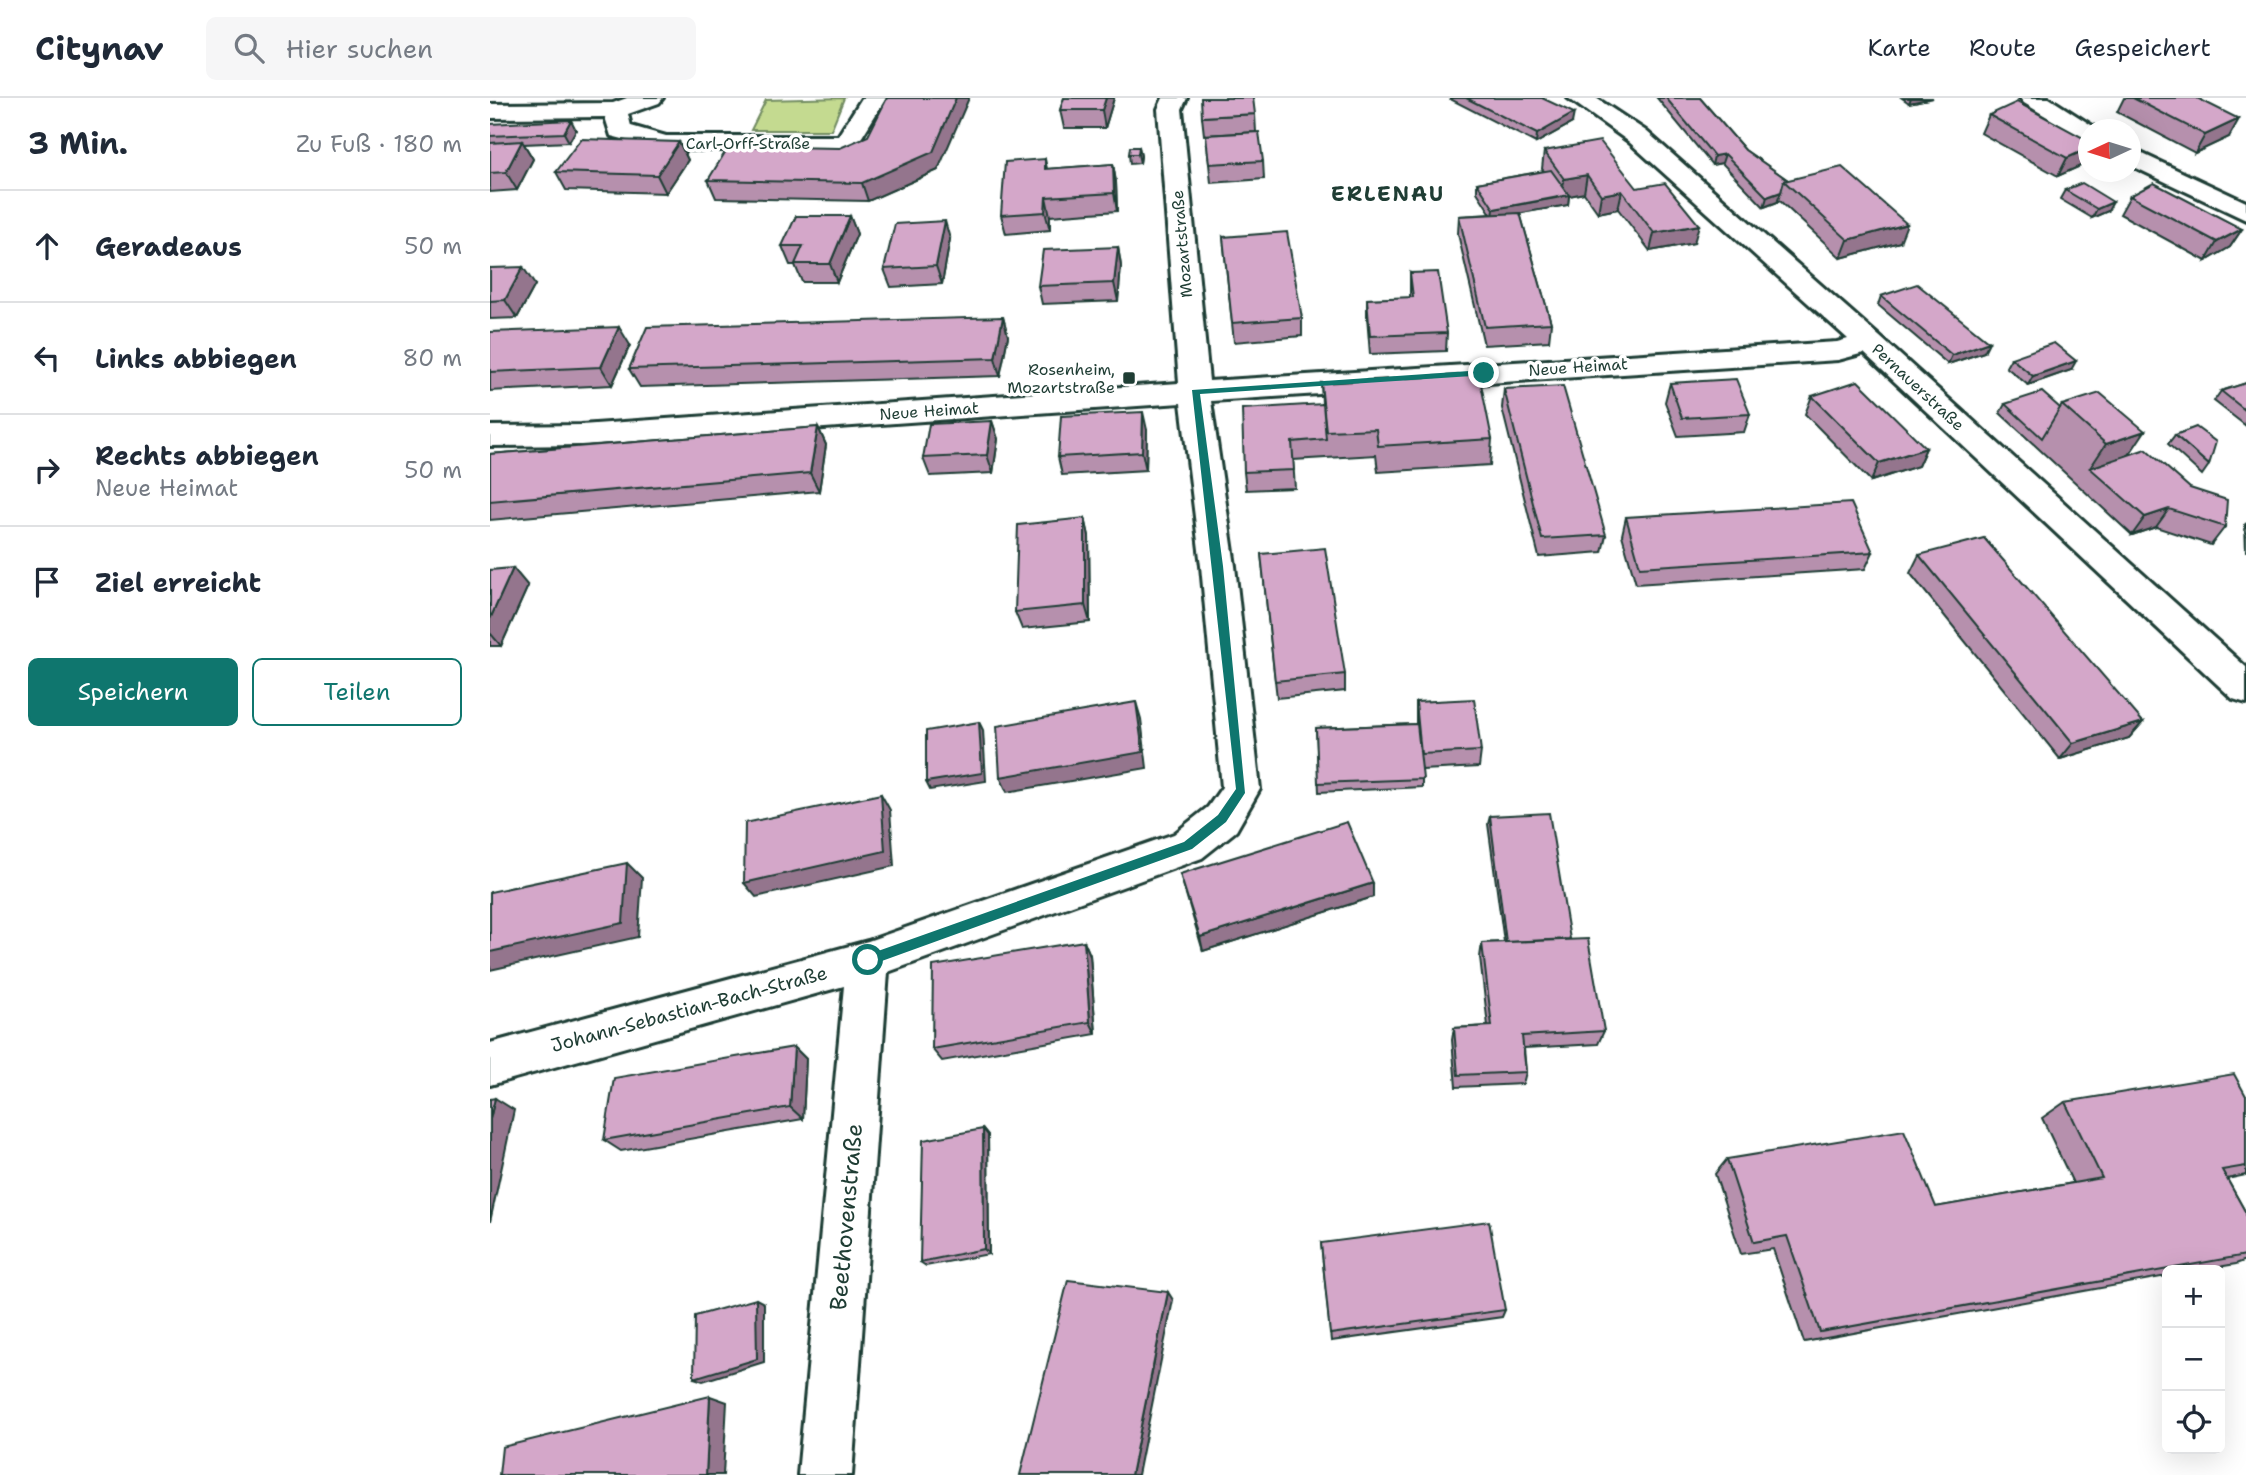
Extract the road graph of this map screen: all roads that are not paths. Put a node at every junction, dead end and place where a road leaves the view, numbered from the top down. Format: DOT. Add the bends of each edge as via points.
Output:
graph roads {
  1 [pos="651,98"];
  2 [pos="874,98"];
  3 [pos="1175,98"];
  4 [pos="1580,98"];
  5 [pos="2032,98"];
  6 [pos="615,110"];
  7 [pos="490,111"];
  8 [pos="2078,125"];
  9 [pos="2141,160"];
  10 [pos="2246,212"];
  11 [pos="1869,342"];
  12 [pos="1195,392"];
  13 [pos="490,436"];
  14 [pos="2246,689"];
  15 [pos="868,960"];
  16 [pos="490,1064"];
  17 [pos="825,1475"];
  1 -- 6 [label="street"];
  2 -- 6 [label="street, Carl-Orff-Straße" via="846,143 666,143 620,131"];
  3 -- 12 [label="street, Mozartstraße" via="1170,109"];
  4 -- 11 [label="street, Pernauerstraße" via="1637,136"];
  5 -- 8 [label="street"];
  6 -- 7 [label="street"];
  9 -- 10 [label="street"];
  11 -- 12 [label="street, Neue Heimat" via="1838,351"];
  11 -- 14 [label="street, Pernauerstraße"];
  12 -- 13 [label="street, Neue Heimat" via="581,435"];
  12 -- 15 [label="street, Johann-Sebastian-Bach-Straße" via="1241,789 1222,819 1188,846"];
  15 -- 16 [label="street, Johann-Sebastian-Bach-Straße"];
  15 -- 17 [label="street, Beethovenstraße"];
}
